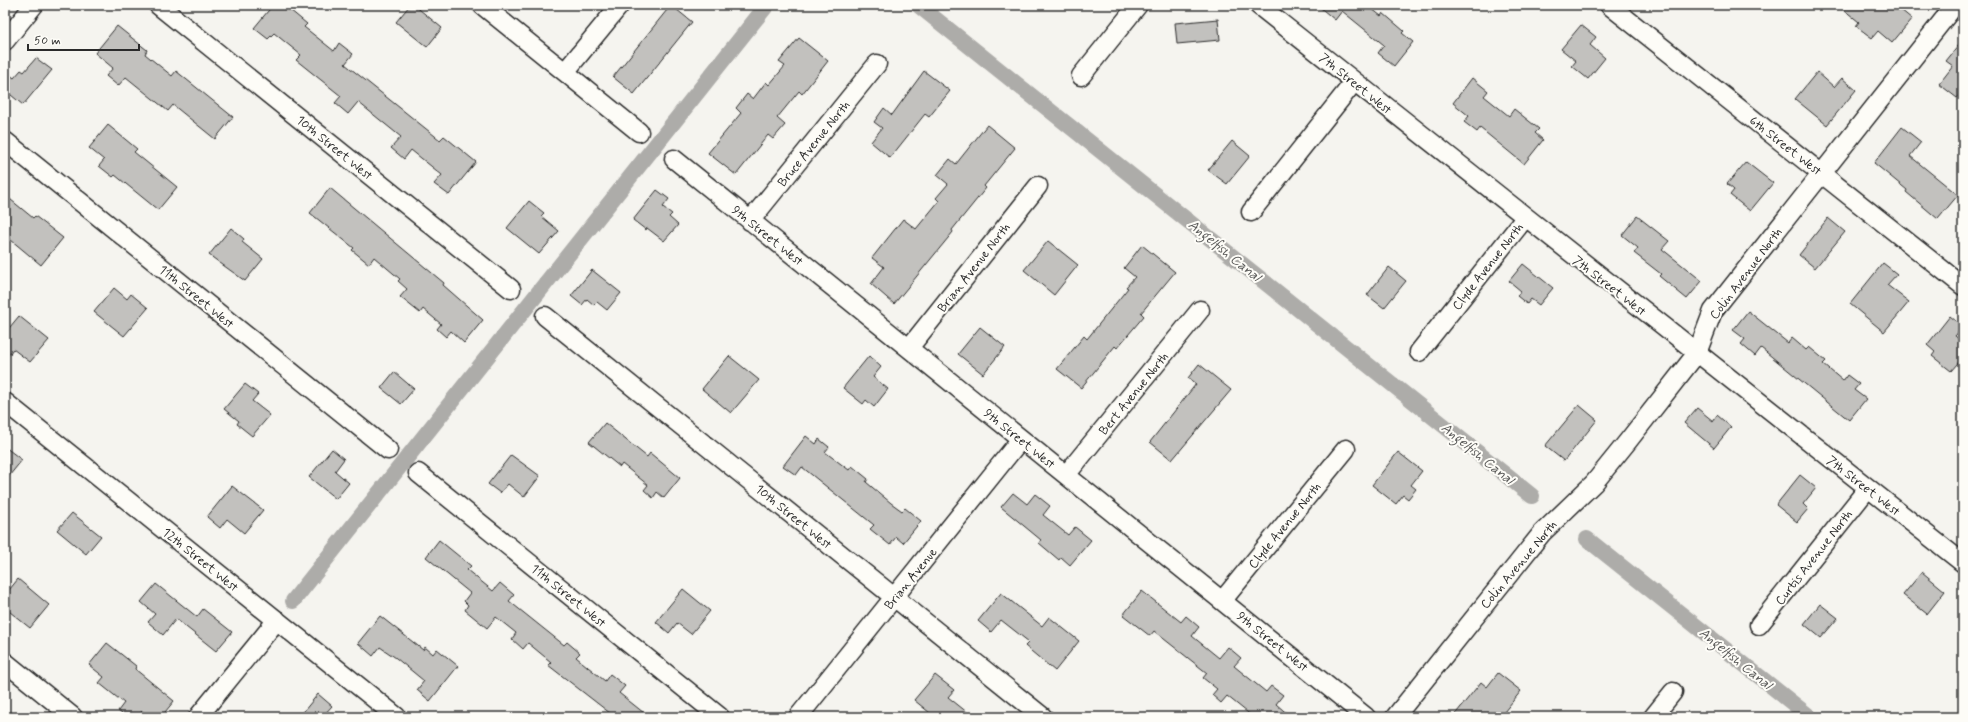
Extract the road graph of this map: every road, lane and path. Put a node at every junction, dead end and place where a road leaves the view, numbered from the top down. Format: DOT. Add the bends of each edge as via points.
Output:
graph roads {
  1 [pos="34,5"];
  2 [pos="158,5"];
  3 [pos="482,5"];
  4 [pos="620,5"];
  5 [pos="1138,5"];
  6 [pos="1258,5"];
  7 [pos="1609,5"];
  8 [pos="1956,5"];
  9 [pos="1959,5"];
  10 [pos="1963,8"];
  11 [pos="5,41"];
  12 [pos="877,64"];
  13 [pos="565,72"];
  14 [pos="1081,76"];
  15 [pos="1354,82"];
  16 [pos="639,132"];
  17 [pos="5,141"];
  18 [pos="674,159"];
  19 [pos="1822,174"];
  20 [pos="1038,186"];
  21 [pos="1251,212"];
  22 [pos="1525,218"];
  23 [pos="750,221"];
  24 [pos="1963,286"];
  25 [pos="511,289"];
  26 [pos="1200,310"];
  27 [pos="545,316"];
  28 [pos="909,348"];
  29 [pos="1419,352"];
  30 [pos="1697,353"];
  31 [pos="5,402"];
  32 [pos="1021,439"];
  33 [pos="1346,449"];
  34 [pos="388,450"];
  35 [pos="418,473"];
  36 [pos="1066,475"];
  37 [pos="1868,488"];
  38 [pos="1963,563"];
  39 [pos="895,597"];
  40 [pos="1222,601"];
  41 [pos="276,620"];
  42 [pos="1759,625"];
  43 [pos="5,662"];
  44 [pos="1672,692"];
  45 [pos="73,717"];
  46 [pos="198,717"];
  47 [pos="397,717"];
  48 [pos="720,717"];
  49 [pos="798,717"];
  50 [pos="1043,717"];
  51 [pos="1366,717"];
  52 [pos="1395,717"];
  53 [pos="1653,717"];
  1 -- 11 [label="street"];
  2 -- 25 [label="street, 10th Street West"];
  3 -- 13 [label="street"];
  4 -- 13 [label="street"];
  5 -- 14 [label="street"];
  6 -- 15 [label="street, 7th Street West"];
  7 -- 19 [label="street, 6th Street West"];
  8 -- 19 [label="street, Colin Avenue North"];
  9 -- 10 [label="street"];
  12 -- 23 [label="street, Bruce Avenue North"];
  13 -- 16 [label="street"];
  15 -- 21 [label="street"];
  15 -- 22 [label="street, 7th Street West"];
  17 -- 34 [label="street, 11th Street West"];
  18 -- 23 [label="street, 9th Street West"];
  19 -- 24 [label="street, 6th Street West"];
  19 -- 30 [label="street, Colin Avenue North" via="1713,311"];
  20 -- 28 [label="street, Brian Avenue North"];
  22 -- 29 [label="street, Clyde Avenue North"];
  22 -- 30 [label="street, 7th Street West"];
  23 -- 28 [label="street, 9th Street West"];
  26 -- 36 [label="street, Bert Avenue North"];
  27 -- 39 [label="street, 10th Street West"];
  28 -- 32 [label="street, 9th Street West"];
  30 -- 37 [label="street, 7th Street West"];
  30 -- 52 [label="street, Colin Avenue North" via="1594,483 1542,533"];
  31 -- 41 [label="street, 12th Street West"];
  32 -- 36 [label="street, 9th Street West"];
  32 -- 39 [label="street, Brian Avenue"];
  33 -- 40 [label="street, Clyde Avenue North"];
  35 -- 48 [label="street, 11th Street West"];
  36 -- 40 [label="street, 9th Street West"];
  37 -- 38 [label="street, 7th Street West"];
  37 -- 42 [label="street, Curtis Avenue North"];
  39 -- 49 [label="street, Brian Avenue"];
  39 -- 50 [label="street, 10th Street West"];
  40 -- 51 [label="street, 9th Street West"];
  41 -- 46 [label="street"];
  41 -- 47 [label="street, 12th Street West"];
  43 -- 45 [label="street"];
  44 -- 53 [label="street"];
}
